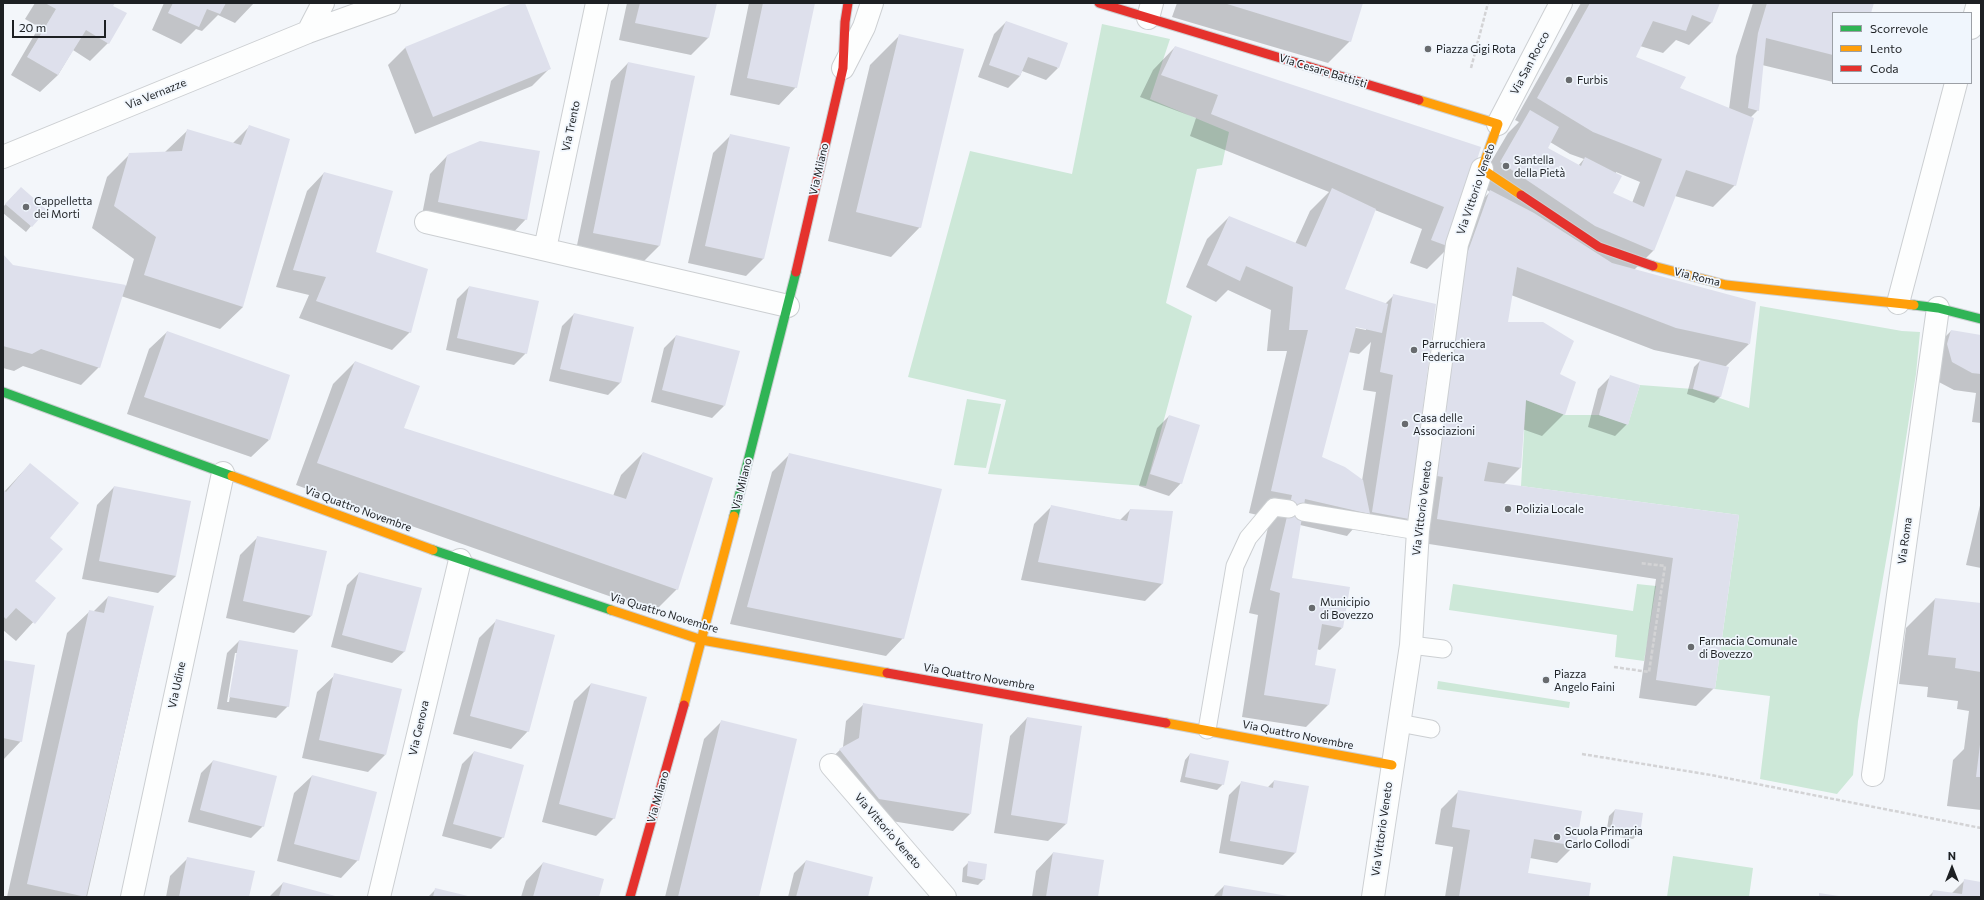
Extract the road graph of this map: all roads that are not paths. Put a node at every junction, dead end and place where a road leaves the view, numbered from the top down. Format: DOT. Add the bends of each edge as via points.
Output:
graph roads {
  1 [pos="323,3"];
  2 [pos="389,3"];
  3 [pos="597,3"];
  4 [pos="848,3"];
  5 [pos="872,3"];
  6 [pos="1098,3"];
  7 [pos="1561,3"];
  8 [pos="1978,3"];
  9 [pos="1150,10"];
  10 [pos="1972,24"];
  11 [pos="308,32"];
  12 [pos="843,68"];
  13 [pos="1956,84"];
  14 [pos="1498,124"];
  15 [pos="3,157"];
  16 [pos="1482,169"];
  17 [pos="426,222"];
  18 [pos="545,249"];
  19 [pos="1898,304"];
  20 [pos="788,306"];
  21 [pos="1938,308"];
  22 [pos="1981,318"];
  23 [pos="3,392"];
  24 [pos="223,472"];
  25 [pos="1418,531"];
  26 [pos="460,560"];
  27 [pos="702,640"];
  28 [pos="1411,645"];
  29 [pos="1443,649"];
  30 [pos="1399,723"];
  31 [pos="1431,729"];
  32 [pos="1207,730"];
  33 [pos="831,765"];
  34 [pos="1392,765"];
  35 [pos="1873,775"];
  36 [pos="132,897"];
  37 [pos="379,897"];
  38 [pos="630,897"];
  39 [pos="946,897"];
  40 [pos="1373,897"];
  1 -- 11 [label="street"];
  2 -- 11 [label="street, Via Vernazze"];
  3 -- 18 [label="street, Via Trento"];
  4 -- 12 [label="street, Via Milano"];
  5 -- 12 [label="street, Via Milano" via="864,27"];
  6 -- 9 [label="street, Via Cesare Battisti"];
  7 -- 14 [label="street, Via San Rocco"];
  8 -- 10 [label="street"];
  9 -- 14 [label="street, Via Cesare Battisti"];
  11 -- 15 [label="street, Via Vernazze"];
  12 -- 20 [label="street, Via Milano"];
  13 -- 19 [label="street"];
  14 -- 16 [label="street, Via Vittorio Veneto"];
  16 -- 19 [label="street, Via Roma" via="1599,247 1660,268 1726,285"];
  16 -- 25 [label="street, Via Vittorio Veneto" via="1457,244"];
  17 -- 18 [label="street"];
  18 -- 20 [label="street"];
  19 -- 21 [label="street, Via Roma"];
  20 -- 27 [label="street, Via Milano"];
  21 -- 22 [label="street, Via Roma"];
  21 -- 35 [label="street, Via Roma"];
  23 -- 24 [label="street, Via Quattro Novembre"];
  24 -- 26 [label="street, Via Quattro Novembre"];
  24 -- 36 [label="street, Via Udine"];
  25 -- 28 [label="street, Via Vittorio Veneto"];
  25 -- 32 [label="lane" via="1274,508 1248,538 1235,566"];
  26 -- 27 [label="street, Via Quattro Novembre"];
  26 -- 37 [label="street, Via Genova"];
  27 -- 32 [label="street, Via Quattro Novembre"];
  27 -- 38 [label="street, Via Milano"];
  28 -- 29 [label="lane"];
  28 -- 30 [label="street, Via Vittorio Veneto"];
  30 -- 31 [label="lane"];
  30 -- 34 [label="street, Via Vittorio Veneto"];
  32 -- 34 [label="street, Via Quattro Novembre"];
  33 -- 39 [label="street, Via Vittorio Veneto"];
  34 -- 40 [label="street, Via Vittorio Veneto"];
}
